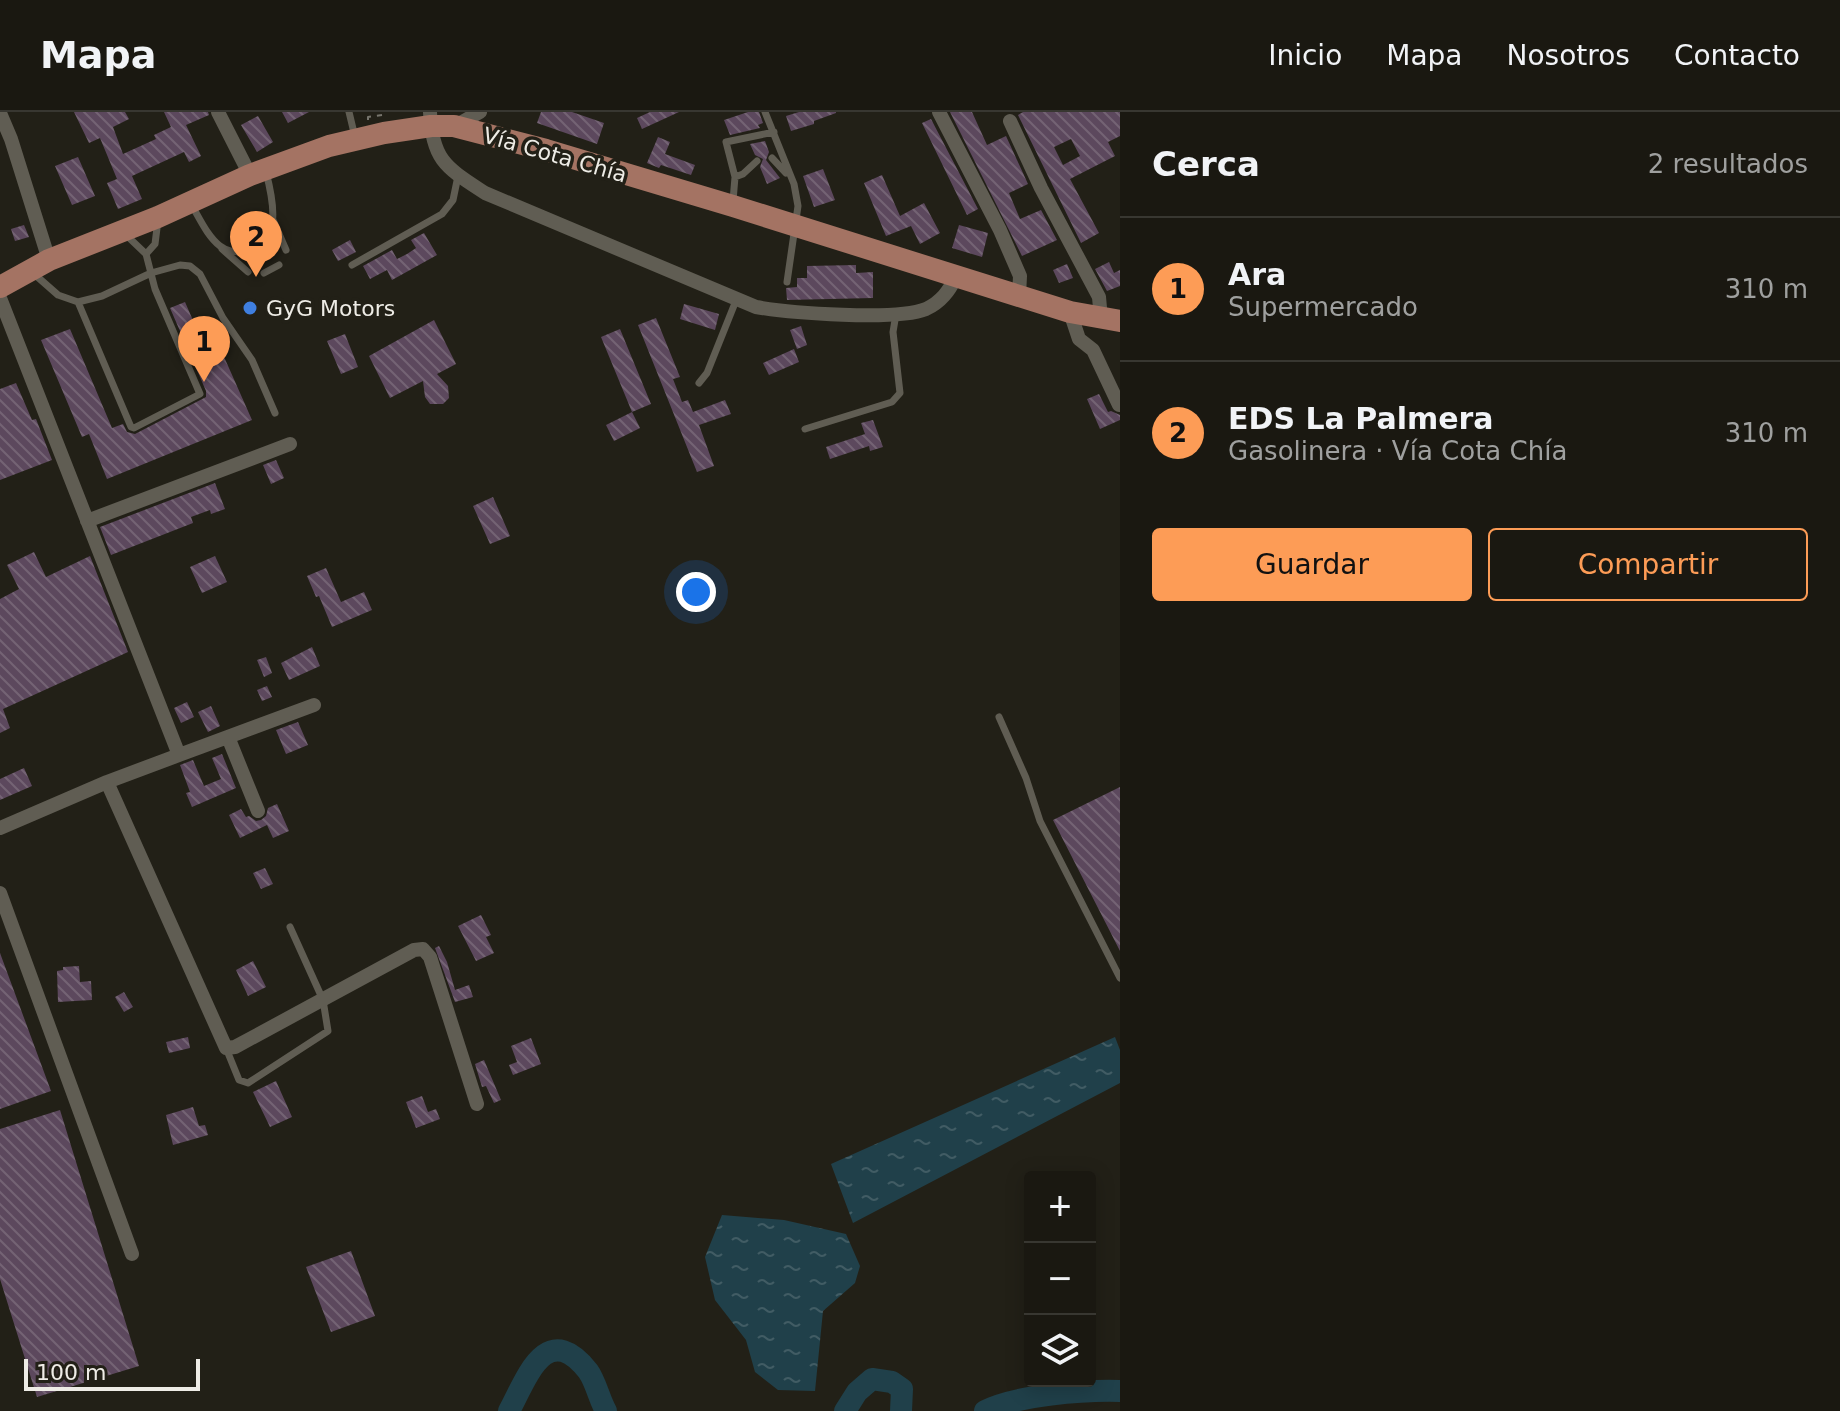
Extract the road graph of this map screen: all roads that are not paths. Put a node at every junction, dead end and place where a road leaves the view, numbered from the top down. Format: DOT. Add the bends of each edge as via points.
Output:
graph roads {
  1 [pos="218,112"];
  2 [pos="349,112"];
  3 [pos="480,112"];
  4 [pos="765,112"];
  5 [pos="939,112"];
  6 [pos="0,113"];
  7 [pos="431,119"];
  8 [pos="1010,121"];
  9 [pos="454,126"];
  10 [pos="774,132"];
  11 [pos="355,139"];
  12 [pos="772,158"];
  13 [pos="757,161"];
  14 [pos="258,172"];
  15 [pos="458,175"];
  16 [pos="735,177"];
  17 [pos="794,184"];
  18 [pos="190,202"];
  19 [pos="733,206"];
  20 [pos="158,217"];
  21 [pos="273,220"];
  22 [pos="795,225"];
  23 [pos="122,230"];
  24 [pos="221,247"];
  25 [pos="286,250"];
  26 [pos="146,254"];
  27 [pos="40,265"];
  28 [pos="279,265"];
  29 [pos="352,265"];
  30 [pos="248,272"];
  31 [pos="151,273"];
  32 [pos="264,273"];
  33 [pos="956,277"];
  34 [pos="787,282"];
  35 [pos="0,287"];
  36 [pos="1019,296"];
  37 [pos="0,298"];
  38 [pos="737,298"];
  39 [pos="78,302"];
  40 [pos="1070,312"];
  41 [pos="896,314"];
  42 [pos="1110,320"];
  43 [pos="699,383"];
  44 [pos="1119,405"];
  45 [pos="275,413"];
  46 [pos="805,429"];
  47 [pos="290,444"];
  48 [pos="87,521"];
  49 [pos="314,705"];
  50 [pos="999,717"];
  51 [pos="228,737"];
  52 [pos="179,755"];
  53 [pos="107,782"];
  54 [pos="258,811"];
  55 [pos="0,828"];
  56 [pos="0,893"];
  57 [pos="290,927"];
  58 [pos="1120,978"];
  59 [pos="323,1000"];
  60 [pos="226,1048"];
  61 [pos="477,1104"];
  62 [pos="132,1254"];
  1 -- 14 [label="street"];
  2 -- 11 [label="lane"];
  3 -- 9 [label="street"];
  4 -- 10 [label="lane"];
  5 -- 36 [label="street" via="1020,276"];
  6 -- 27 [label="street" via="11,139"];
  7 -- 9 [label="main road, Vía Cota Chía"];
  7 -- 11 [label="main road, Vía Cota Chía"];
  7 -- 15 [label="street" via="439,157"];
  8 -- 42 [label="street"];
  9 -- 19 [label="main road, Vía Cota Chía"];
  10 -- 16 [label="lane" via="726,142"];
  10 -- 17 [label="lane"];
  11 -- 14 [label="main road, Vía Cota Chía"];
  12 -- 17 [label="lane"];
  13 -- 16 [label="lane"];
  14 -- 18 [label="main road, Vía Cota Chía"];
  14 -- 21 [label="lane" via="274,203"];
  15 -- 29 [label="lane" via="453,200 442,214"];
  15 -- 38 [label="street" via="485,193"];
  16 -- 19 [label="lane"];
  17 -- 22 [label="lane"];
  18 -- 20 [label="main road, Vía Cota Chía"];
  18 -- 24 [label="lane"];
  19 -- 22 [label="main road, Vía Cota Chía"];
  20 -- 23 [label="main road, Vía Cota Chía"];
  20 -- 26 [label="lane" via="155,244"];
  21 -- 24 [label="lane" via="264,241 253,249"];
  21 -- 25 [label="lane"];
  22 -- 33 [label="main road, Vía Cota Chía"];
  22 -- 34 [label="lane"];
  23 -- 26 [label="lane"];
  23 -- 27 [label="main road, Vía Cota Chía"];
  24 -- 30 [label="lane"];
  26 -- 31 [label="lane"];
  27 -- 35 [label="main road, Vía Cota Chía"];
  27 -- 39 [label="lane" via="58,295"];
  28 -- 32 [label="lane"];
  31 -- 39 [label="lane"];
  31 -- 39 [label="lane" via="200,394 134,428"];
  31 -- 45 [label="lane" via="180,265 198,271 252,360"];
  33 -- 36 [label="main road, Vía Cota Chía"];
  33 -- 41 [label="street" via="939,301 924,310"];
  36 -- 40 [label="main road, Vía Cota Chía"];
  37 -- 48 [label="street"];
  38 -- 41 [label="street" via="788,313"];
  38 -- 43 [label="lane"];
  40 -- 42 [label="main road, Vía Cota Chía"];
  40 -- 44 [label="street" via="1079,339 1093,350"];
  41 -- 46 [label="lane" via="900,393 892,402"];
  47 -- 48 [label="street"];
  48 -- 52 [label="street"];
  49 -- 51 [label="street"];
  50 -- 58 [label="lane" via="1040,821"];
  51 -- 52 [label="street"];
  51 -- 54 [label="street"];
  52 -- 53 [label="street"];
  53 -- 55 [label="street"];
  53 -- 60 [label="street"];
  56 -- 62 [label="street"];
  57 -- 59 [label="lane"];
  59 -- 60 [label="street"];
  59 -- 60 [label="lane" via="327,1034 248,1083 239,1080"];
  59 -- 61 [label="street" via="423,949"];
}
